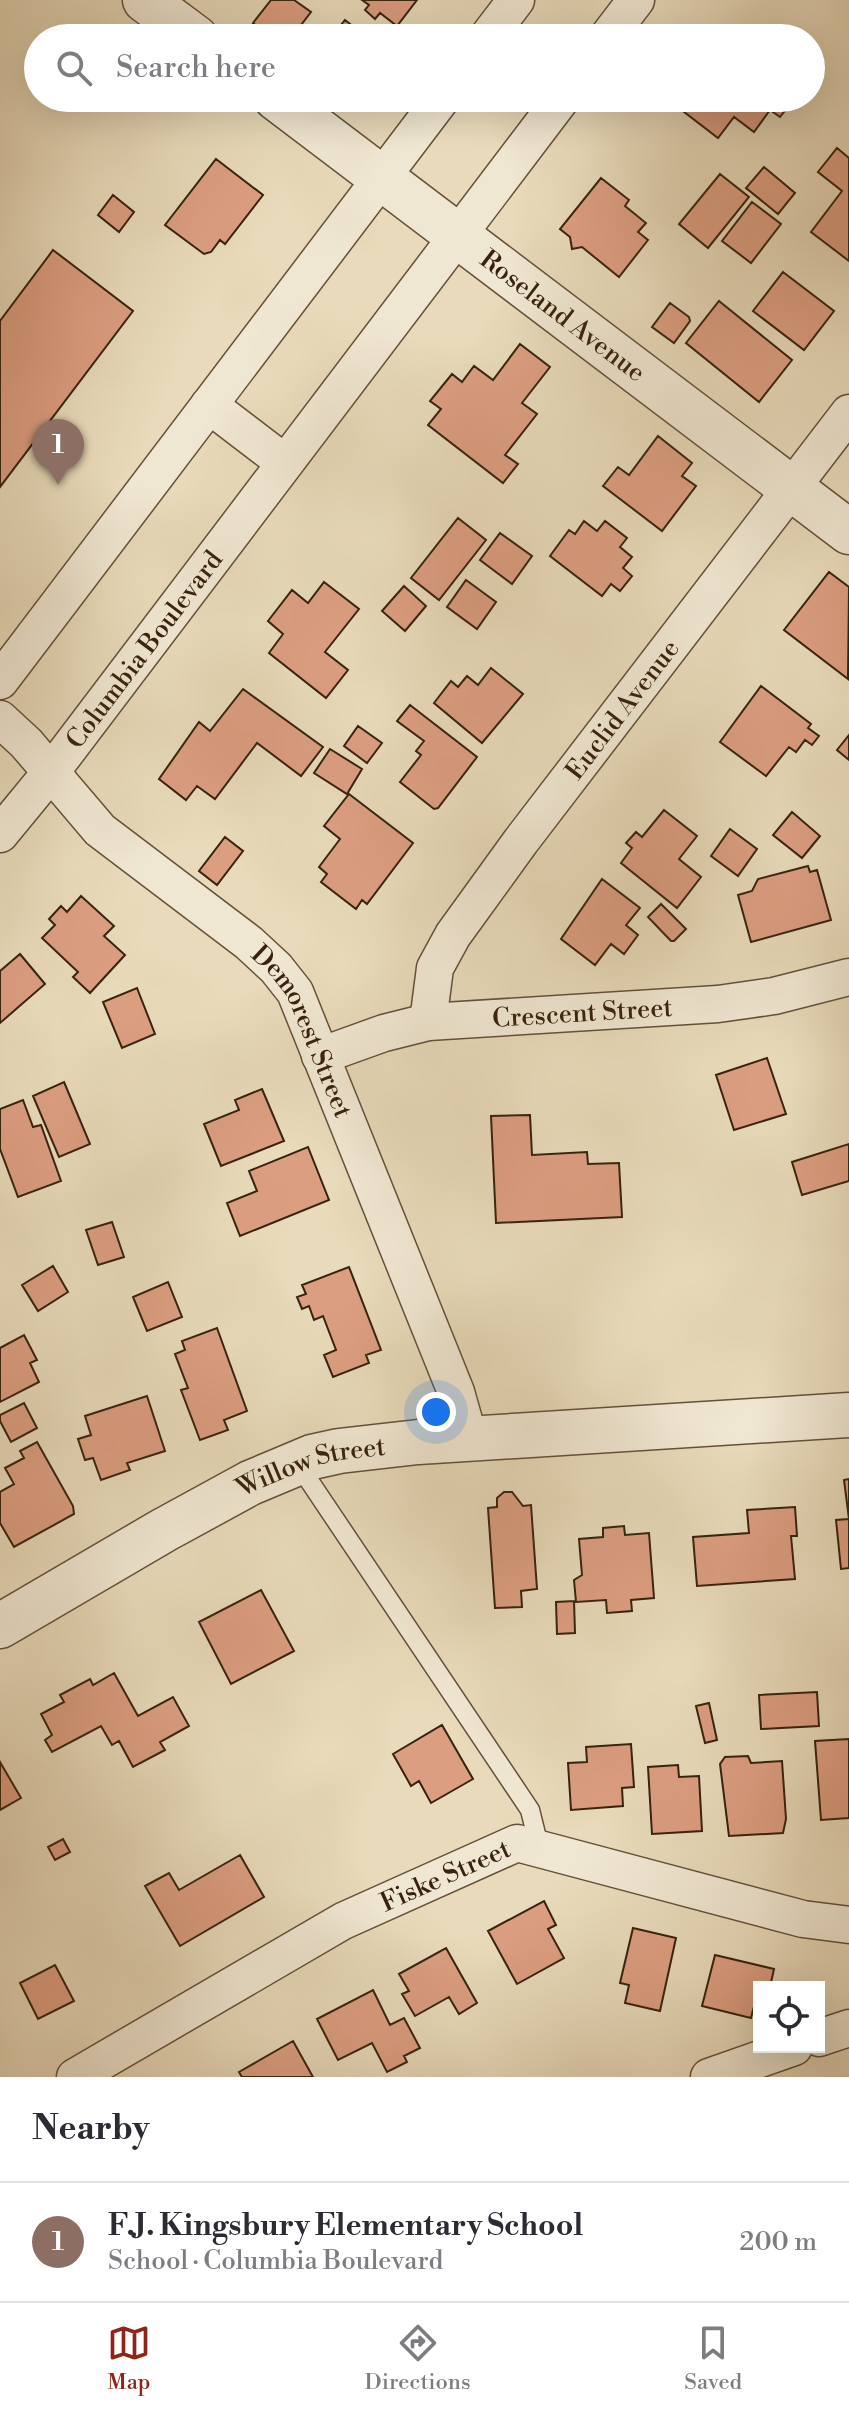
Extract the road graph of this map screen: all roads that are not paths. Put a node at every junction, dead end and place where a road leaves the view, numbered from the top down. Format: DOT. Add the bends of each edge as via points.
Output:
graph roads {
  1 [pos="145,0"];
  2 [pos="516,0"];
  3 [pos="636,0"];
  4 [pos="177,24"];
  5 [pos="498,24"];
  6 [pos="618,24"];
  7 [pos="295,112"];
  8 [pos="432,112"];
  9 [pos="551,112"];
  10 [pos="382,178"];
  11 [pos="458,235"];
  12 [pos="209,405"];
  13 [pos="849,413"];
  14 [pos="285,463"];
  15 [pos="792,488"];
  16 [pos="849,532"];
  17 [pos="0,681"];
  18 [pos="0,719"];
  19 [pos="51,772"];
  20 [pos="0,834"];
  21 [pos="849,977"];
  22 [pos="428,1022"];
  23 [pos="320,1056"];
  24 [pos="849,1415"];
  25 [pos="469,1438"];
  26 [pos="297,1462"];
  27 [pos="0,1626"];
  28 [pos="540,1850"];
  29 [pos="849,1925"];
  30 [pos="849,2028"];
  31 [pos="825,2036"];
  32 [pos="777,2053"];
  33 [pos="75,2077"];
  34 [pos="709,2077"];
  1 -- 4 [label="street"];
  2 -- 5 [label="street"];
  3 -- 6 [label="street"];
  7 -- 10 [label="street, Roseland Avenue"];
  8 -- 10 [label="street"];
  9 -- 11 [label="street, Columbia Boulevard"];
  10 -- 11 [label="street, Roseland Avenue"];
  10 -- 12 [label="street"];
  11 -- 14 [label="street, Columbia Boulevard"];
  11 -- 15 [label="street, Roseland Avenue"];
  12 -- 14 [label="street"];
  12 -- 17 [label="street"];
  13 -- 15 [label="street, Euclid Avenue"];
  14 -- 19 [label="street, Columbia Boulevard"];
  15 -- 16 [label="street, Roseland Avenue"];
  15 -- 22 [label="street, Euclid Avenue" via="453,935 435,968"];
  18 -- 19 [label="street, Demorest Street"];
  19 -- 20 [label="street, Columbia Boulevard"];
  19 -- 23 [label="street, Demorest Street" via="100,830 276,968 301,1002"];
  21 -- 22 [label="street, Crescent Street" via="718,1004"];
  22 -- 23 [label="street, Crescent Street"];
  23 -- 25 [label="street, Demorest Street" via="456,1392"];
  24 -- 25 [label="street, Willow Street"];
  25 -- 26 [label="street, Willow Street" via="339,1451"];
  26 -- 27 [label="street, Willow Street" via="164,1530"];
  26 -- 28 [label="lane" via="530,1810"];
  28 -- 29 [label="street, Fiske Street" via="803,1919"];
  28 -- 33 [label="street, Fiske Street" via="517,1843 343,1921"];
  30 -- 31 [label="street"];
  32 -- 34 [label="street"];
}
